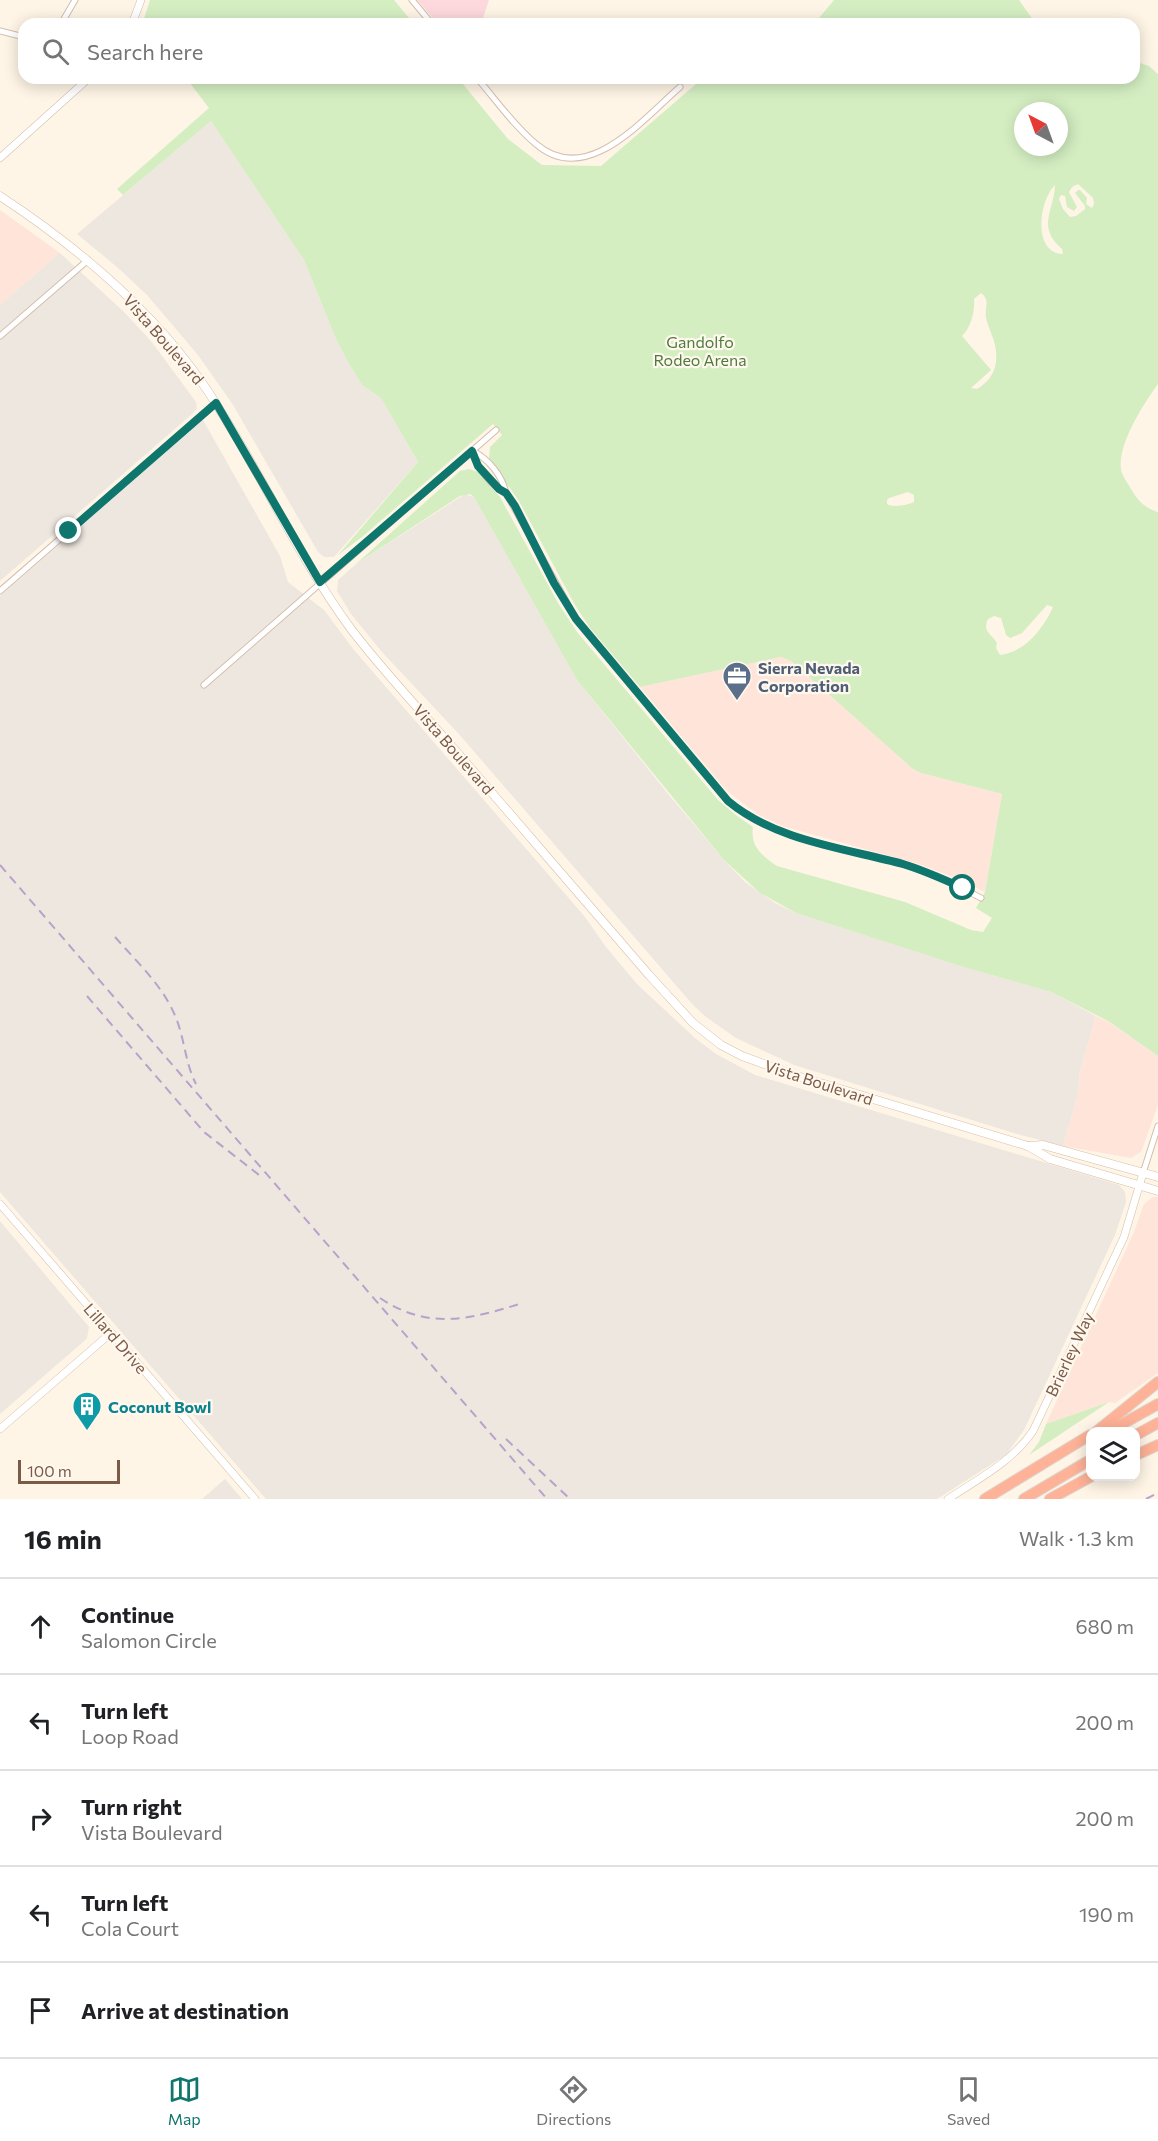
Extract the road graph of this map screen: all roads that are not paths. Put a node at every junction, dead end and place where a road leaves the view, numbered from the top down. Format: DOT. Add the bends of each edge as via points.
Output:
graph roads {
  1 [pos="75,0"];
  2 [pos="141,0"];
  3 [pos="412,0"];
  4 [pos="64,18"];
  5 [pos="134,18"];
  6 [pos="427,18"];
  7 [pos="0,31"];
  8 [pos="18,36"];
  9 [pos="82,84"];
  10 [pos="482,84"];
  11 [pos="680,87"];
  12 [pos="0,158"];
  13 [pos="0,196"];
  14 [pos="88,260"];
  15 [pos="0,336"];
  16 [pos="216,403"];
  17 [pos="496,430"];
  18 [pos="472,451"];
  19 [pos="506,493"];
  20 [pos="320,582"];
  21 [pos="0,591"];
  22 [pos="204,685"];
  23 [pos="981,898"];
  24 [pos="1158,1126"];
  25 [pos="1028,1146"];
  26 [pos="1143,1173"];
  27 [pos="1158,1177"];
  28 [pos="1140,1185"];
  29 [pos="1158,1191"];
  30 [pos="0,1204"];
  31 [pos="111,1333"];
  32 [pos="1158,1382"];
  33 [pos="1158,1404"];
  34 [pos="1158,1423"];
  35 [pos="1102,1427"];
  36 [pos="1115,1427"];
  37 [pos="0,1429"];
  38 [pos="1140,1433"];
  39 [pos="1086,1437"];
  40 [pos="1086,1443"];
  41 [pos="1158,1445"];
  42 [pos="1140,1453"];
  43 [pos="1086,1462"];
  44 [pos="1086,1479"];
  45 [pos="255,1499"];
  46 [pos="948,1499"];
  47 [pos="985,1499"];
  48 [pos="993,1499"];
  49 [pos="1024,1499"];
  50 [pos="1050,1499"];
  1 -- 4 [label="street"];
  2 -- 5 [label="street"];
  3 -- 6 [label="street"];
  7 -- 8 [label="street"];
  9 -- 12 [label="street"];
  10 -- 11 [label="street" via="537,146 553,155 571,158 592,156 611,147"];
  13 -- 14 [label="main road, Vista Boulevard"];
  14 -- 15 [label="street"];
  14 -- 16 [label="main road, Vista Boulevard" via="160,330"];
  16 -- 20 [label="main road, Vista Boulevard"];
  16 -- 21 [label="street"];
  17 -- 18 [label="street"];
  18 -- 19 [label="street" via="478,466"];
  18 -- 19 [label="street" via="485,459 501,478"];
  18 -- 20 [label="street"];
  19 -- 23 [label="street" via="576,619 728,801 776,830 912,867"];
  20 -- 22 [label="street"];
  20 -- 25 [label="main road, Vista Boulevard" via="371,653 658,986 702,1031 765,1065"];
  24 -- 26 [label="street"];
  25 -- 26 [label="main road, Vista Boulevard" via="1043,1145"];
  25 -- 28 [label="main road, Vista Boulevard" via="1050,1159"];
  26 -- 27 [label="main road, Vista Boulevard"];
  26 -- 28 [label="street, Brierley Way"];
  28 -- 29 [label="main road, Vista Boulevard"];
  28 -- 46 [label="street, Brierley Way" via="1124,1237 1033,1431 1008,1459"];
  30 -- 31 [label="street, Lillard Drive"];
  31 -- 37 [label="street"];
  31 -- 45 [label="street, Lillard Drive"];
  32 -- 35 [label="highway"];
  33 -- 36 [label="highway"];
  34 -- 38 [label="highway"];
  39 -- 47 [label="highway"];
  40 -- 48 [label="highway"];
  41 -- 42 [label="highway"];
  43 -- 49 [label="highway"];
  44 -- 50 [label="highway"];
}
